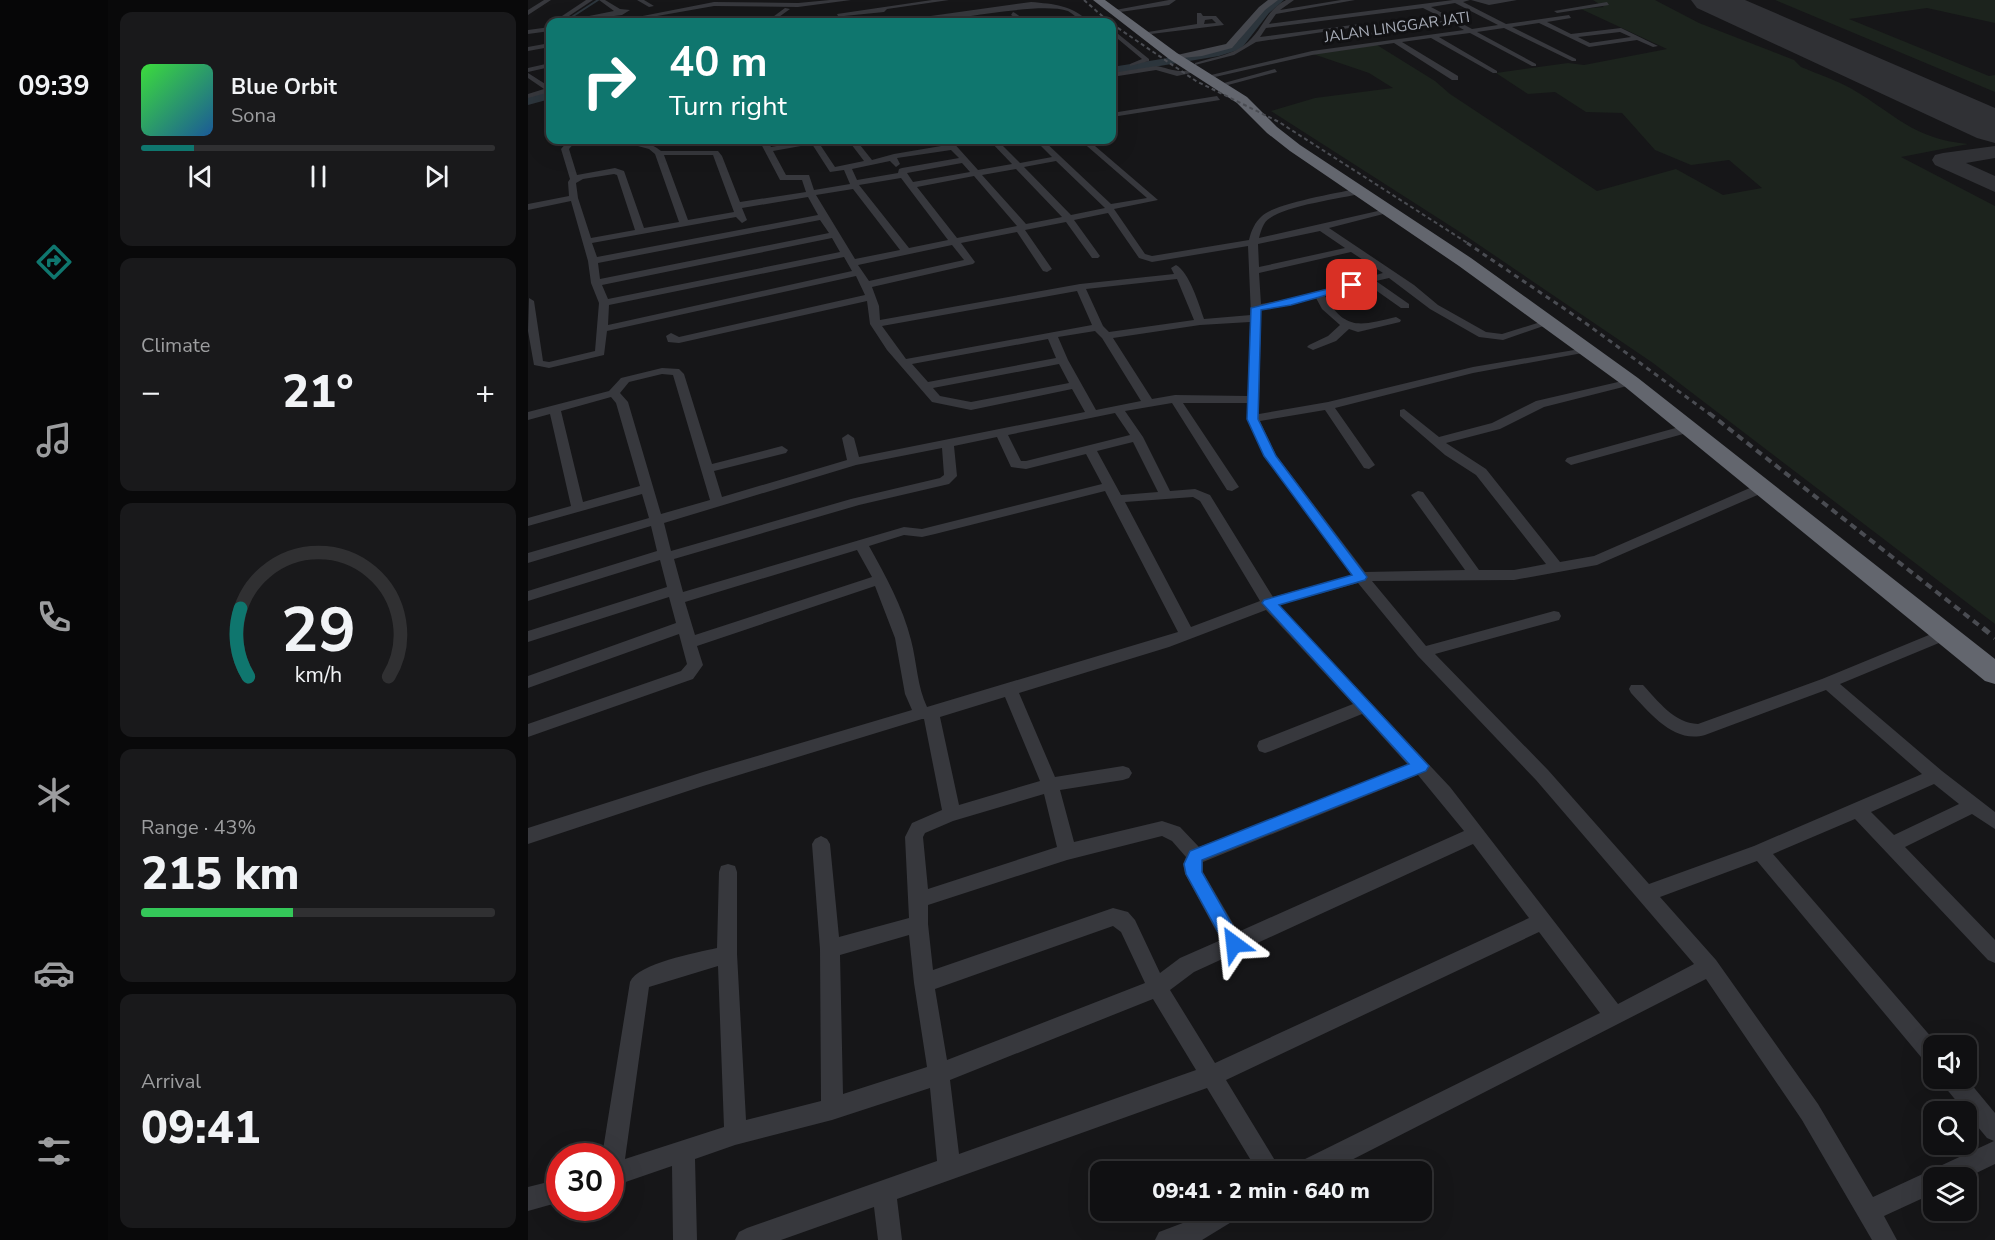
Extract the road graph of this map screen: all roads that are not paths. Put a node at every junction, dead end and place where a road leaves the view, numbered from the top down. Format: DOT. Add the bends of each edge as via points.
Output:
graph roads {
  1 [pos="548,0"];
  2 [pos="590,0"];
  3 [pos="602,0"];
  4 [pos="639,0"];
  5 [pos="681,0"];
  6 [pos="735,0"];
  7 [pos="777,0"];
  8 [pos="822,0"];
  9 [pos="839,0"];
  10 [pos="848,0"];
  11 [pos="878,0"];
  12 [pos="946,0"];
  13 [pos="1098,0"];
  14 [pos="1174,0"];
  15 [pos="1274,0"];
  16 [pos="1291,0"];
  17 [pos="1352,0"];
  18 [pos="1467,0"];
  19 [pos="1474,0"];
  20 [pos="1514,0"];
  21 [pos="1332,1"];
  22 [pos="1029,2"];
  23 [pos="1457,2"];
  24 [pos="661,4"];
  25 [pos="714,4"];
  26 [pos="755,4"];
  27 [pos="1607,4"];
  28 [pos="798,5"];
  29 [pos="1392,5"];
  30 [pos="651,6"];
  31 [pos="1425,6"];
  32 [pos="695,7"];
  33 [pos="787,9"];
  34 [pos="884,9"];
  35 [pos="1401,9"];
  36 [pos="1554,11"];
  37 [pos="619,12"];
  38 [pos="1274,12"];
  39 [pos="528,13"];
  40 [pos="967,13"];
  41 [pos="1117,13"];
  42 [pos="1439,13"];
  43 [pos="662,14"];
  44 [pos="1013,14"];
  45 [pos="1429,14"];
  46 [pos="1533,14"];
  47 [pos="1358,15"];
  48 [pos="1345,17"];
  49 [pos="1569,17"];
  50 [pos="562,18"];
  51 [pos="587,18"];
  52 [pos="631,18"];
  53 [pos="639,18"];
  54 [pos="670,18"];
  55 [pos="775,18"];
  56 [pos="842,18"];
  57 [pos="890,18"];
  58 [pos="925,18"];
  59 [pos="973,18"];
  60 [pos="1019,18"];
  61 [pos="1081,18"];
  62 [pos="1200,20"];
  63 [pos="1308,21"];
  64 [pos="1454,21"];
  65 [pos="1540,21"];
  66 [pos="1580,22"];
  67 [pos="1361,24"];
  68 [pos="1506,25"];
  69 [pos="1263,27"];
  70 [pos="1591,27"];
  71 [pos="546,29"];
  72 [pos="1471,30"];
  73 [pos="1601,31"];
  74 [pos="528,32"];
  75 [pos="1320,32"];
  76 [pos="1372,33"];
  77 [pos="1116,35"];
  78 [pos="1149,35"];
  79 [pos="1284,36"];
  80 [pos="1432,36"];
  81 [pos="1570,36"];
  82 [pos="1638,38"];
  83 [pos="1255,40"];
  84 [pos="1293,42"];
  85 [pos="1391,42"];
  86 [pos="546,45"];
  87 [pos="1655,46"];
  88 [pos="530,47"];
  89 [pos="1303,47"];
  90 [pos="1343,48"];
  91 [pos="1312,53"];
  92 [pos="1574,60"];
  93 [pos="1188,61"];
  94 [pos="1318,61"];
  95 [pos="1307,63"];
  96 [pos="1534,65"];
  97 [pos="546,66"];
  98 [pos="1116,67"];
  99 [pos="1285,69"];
  100 [pos="528,70"];
  101 [pos="1495,72"];
  102 [pos="1116,74"];
  103 [pos="1263,74"];
  104 [pos="1215,75"];
  105 [pos="530,78"];
  106 [pos="1455,78"];
  107 [pos="1272,79"];
  108 [pos="1228,82"];
  109 [pos="546,87"];
  110 [pos="546,90"];
  111 [pos="528,94"];
  112 [pos="1217,98"];
  113 [pos="1116,114"];
  114 [pos="1276,129"];
  115 [pos="569,144"];
  116 [pos="638,144"];
  117 [pos="659,144"];
  118 [pos="816,144"];
  119 [pos="855,144"];
  120 [pos="946,144"];
  121 [pos="951,144"];
  122 [pos="997,144"];
  123 [pos="1044,144"];
  124 [pos="1089,144"];
  125 [pos="766,145"];
  126 [pos="656,150"];
  127 [pos="892,158"];
  128 [pos="1060,158"];
  129 [pos="964,160"];
  130 [pos="869,162"];
  131 [pos="1016,166"];
  132 [pos="847,167"];
  133 [pos="902,173"];
  134 [pos="976,175"];
  135 [pos="574,179"];
  136 [pos="855,184"];
  137 [pos="913,185"];
  138 [pos="1360,191"];
  139 [pos="811,194"];
  140 [pos="574,198"];
  141 [pos="528,207"];
  142 [pos="1109,208"];
  143 [pos="737,210"];
  144 [pos="1388,210"];
  145 [pos="823,217"];
  146 [pos="1068,218"];
  147 [pos="684,222"];
  148 [pos="1021,228"];
  149 [pos="1322,228"];
  150 [pos="748,230"];
  151 [pos="640,231"];
  152 [pos="834,235"];
  153 [pos="588,241"];
  154 [pos="956,241"];
  155 [pos="1253,242"];
  156 [pos="1352,249"];
  157 [pos="908,252"];
  158 [pos="1095,256"];
  159 [pos="1170,257"];
  160 [pos="1472,260"];
  161 [pos="593,261"];
  162 [pos="851,263"];
  163 [pos="1047,269"];
  164 [pos="1255,271"];
  165 [pos="1391,274"];
  166 [pos="1181,276"];
  167 [pos="1369,281"];
  168 [pos="596,283"];
  169 [pos="866,285"];
  170 [pos="1080,287"];
  171 [pos="1319,294"];
  172 [pos="871,297"];
  173 [pos="530,302"];
  174 [pos="604,303"];
  175 [pos="1405,306"];
  176 [pos="1256,313"];
  177 [pos="1396,320"];
  178 [pos="1200,322"];
  179 [pos="1550,322"];
  180 [pos="875,324"];
  181 [pos="1346,324"];
  182 [pos="1098,327"];
  183 [pos="603,329"];
  184 [pos="1052,334"];
  185 [pos="670,336"];
  186 [pos="1107,336"];
  187 [pos="1313,347"];
  188 [pos="1588,349"];
  189 [pos="1062,360"];
  190 [pos="906,362"];
  191 [pos="1631,382"];
  192 [pos="1074,384"];
  193 [pos="927,386"];
  194 [pos="613,393"];
  195 [pos="1174,399"];
  196 [pos="1254,400"];
  197 [pos="1148,402"];
  198 [pos="1328,406"];
  199 [pos="1117,408"];
  200 [pos="555,409"];
  201 [pos="1092,412"];
  202 [pos="1404,412"];
  203 [pos="528,416"];
  204 [pos="1253,419"];
  205 [pos="1002,434"];
  206 [pos="1706,435"];
  207 [pos="1137,437"];
  208 [pos="848,438"];
  209 [pos="1437,441"];
  210 [pos="948,443"];
  211 [pos="1090,449"];
  212 [pos="782,450"];
  213 [pos="1570,461"];
  214 [pos="854,462"];
  215 [pos="1370,465"];
  216 [pos="706,469"];
  217 [pos="1232,487"];
  218 [pos="1764,487"];
  219 [pos="648,488"];
  220 [pos="1112,493"];
  221 [pos="1166,495"];
  222 [pos="1418,495"];
  223 [pos="717,502"];
  224 [pos="578,508"];
  225 [pos="656,521"];
  226 [pos="528,522"];
  227 [pos="860,543"];
  228 [pos="664,555"];
  229 [pos="528,558"];
  230 [pos="1555,566"];
  231 [pos="1475,575"];
  232 [pos="1361,577"];
  233 [pos="880,579"];
  234 [pos="676,595"];
  235 [pos="528,596"];
  236 [pos="1269,603"];
  237 [pos="1554,616"];
  238 [pos="685,626"];
  239 [pos="1187,634"];
  240 [pos="1946,634"];
  241 [pos="528,637"];
  242 [pos="689,643"];
  243 [pos="1424,652"];
  244 [pos="1995,652"];
  245 [pos="1995,674"];
  246 [pos="528,682"];
  247 [pos="1828,683"];
  248 [pos="1010,690"];
  249 [pos="1637,690"];
  250 [pos="1364,706"];
  251 [pos="927,713"];
  252 [pos="528,731"];
  253 [pos="1265,746"];
  254 [pos="1421,766"];
  255 [pos="1122,773"];
  256 [pos="1936,776"];
  257 [pos="1050,785"];
  258 [pos="1973,805"];
  259 [pos="1857,809"];
  260 [pos="952,813"];
  261 [pos="1995,822"];
  262 [pos="1476,834"];
  263 [pos="528,836"];
  264 [pos="821,844"];
  265 [pos="1892,845"];
  266 [pos="1067,852"];
  267 [pos="1760,852"];
  268 [pos="1196,856"];
  269 [pos="728,872"];
  270 [pos="1647,893"];
  271 [pos="919,900"];
  272 [pos="1543,921"];
  273 [pos="918,924"];
  274 [pos="1234,944"];
  275 [pos="830,949"];
  276 [pos="727,954"];
  277 [pos="1995,954"];
  278 [pos="1709,967"];
  279 [pos="924,983"];
  280 [pos="1157,988"];
  281 [pos="1615,1016"];
  282 [pos="1923,1043"];
  283 [pos="939,1074"];
  284 [pos="1211,1076"];
  285 [pos="1961,1089"];
  286 [pos="831,1109"];
  287 [pos="1995,1130"];
  288 [pos="735,1134"];
  289 [pos="616,1143"];
  290 [pos="683,1152"];
  291 [pos="1995,1152"];
  292 [pos="1264,1161"];
  293 [pos="1325,1161"];
  294 [pos="1963,1167"];
  295 [pos="949,1170"];
  296 [pos="624,1171"];
  297 [pos="1923,1186"];
  298 [pos="884,1192"];
  299 [pos="546,1194"];
  300 [pos="528,1199"];
  301 [pos="1869,1211"];
  302 [pos="1218,1221"];
  303 [pos="1204,1234"];
  304 [pos="758,1238"];
  305 [pos="685,1240"];
  306 [pos="890,1240"];
  307 [pos="1167,1240"];
  308 [pos="1885,1240"];
  1 -- 39 [label="street"];
  2 -- 50 [label="street"];
  3 -- 37 [label="street"];
  4 -- 30 [label="street"];
  5 -- 32 [label="street"];
  6 -- 25 [label="street"];
  7 -- 26 [label="street"];
  8 -- 28 [label="street"];
  9 -- 10 [label="street"];
  9 -- 28 [label="street"];
  11 -- 34 [label="street"];
  12 -- 34 [label="street"];
  13 -- 41 [label="highway"];
  14 -- 41 [label="street"];
  15 -- 93 [label="street" via="1259,11 1231,44"];
  16 -- 38 [label="street"];
  17 -- 21 [label="street"];
  18 -- 23 [label="street"];
  19 -- 20 [label="street"];
  21 -- 38 [label="street"];
  21 -- 47 [label="street"];
  22 -- 40 [label="street"];
  22 -- 61 [label="street" via="1059,6"];
  23 -- 31 [label="street"];
  23 -- 68 [label="street"];
  24 -- 30 [label="street"];
  25 -- 26 [label="street"];
  25 -- 32 [label="street"];
  26 -- 28 [label="street"];
  27 -- 36 [label="street"];
  29 -- 35 [label="street"];
  30 -- 37 [label="street"];
  31 -- 35 [label="street"];
  31 -- 42 [label="street"];
  32 -- 43 [label="street"];
  33 -- 55 [label="street"];
  34 -- 56 [label="street" via="840,14"];
  34 -- 57 [label="street"];
  35 -- 47 [label="street"];
  36 -- 46 [label="street"];
  36 -- 49 [label="street"];
  37 -- 51 [label="street"];
  37 -- 52 [label="street"];
  38 -- 69 [label="street"];
  40 -- 58 [label="street"];
  40 -- 59 [label="street"];
  41 -- 78 [label="highway"];
  42 -- 45 [label="street"];
  42 -- 64 [label="street"];
  43 -- 53 [label="street"];
  43 -- 54 [label="street"];
  44 -- 60 [label="street"];
  47 -- 48 [label="street"];
  48 -- 63 [label="street"];
  48 -- 67 [label="street"];
  49 -- 65 [label="street, JALAN LINGGAR JATI"];
  49 -- 66 [label="street"];
  62 -- 78 [label="street"];
  63 -- 69 [label="street"];
  63 -- 75 [label="street"];
  64 -- 72 [label="street"];
  64 -- 76 [label="street"];
  65 -- 68 [label="street, JALAN LINGGAR JATI"];
  65 -- 81 [label="street"];
  67 -- 75 [label="street"];
  67 -- 76 [label="street"];
  68 -- 72 [label="street, JALAN LINGGAR JATI"];
  68 -- 92 [label="street"];
  69 -- 83 [label="street"];
  70 -- 73 [label="street"];
  71 -- 74 [label="street"];
  72 -- 80 [label="street, JALAN LINGGAR JATI"];
  72 -- 96 [label="street"];
  73 -- 81 [label="street"];
  73 -- 82 [label="street" via="1622,30"];
  75 -- 79 [label="street"];
  75 -- 90 [label="street"];
  76 -- 85 [label="street"];
  77 -- 98 [label="street" via="1147,60"];
  78 -- 93 [label="highway"];
  79 -- 83 [label="street"];
  79 -- 84 [label="street"];
  80 -- 85 [label="street, JALAN LINGGAR JATI"];
  80 -- 101 [label="street"];
  81 -- 82 [label="street" via="1593,45"];
  82 -- 87 [label="street"];
  83 -- 93 [label="street" via="1232,53"];
  85 -- 90 [label="street, JALAN LINGGAR JATI"];
  85 -- 106 [label="street"];
  86 -- 88 [label="street"];
  89 -- 91 [label="street"];
  90 -- 91 [label="street, JALAN LINGGAR JATI"];
  91 -- 104 [label="street, JALAN LINGGAR JATI"];
  93 -- 102 [label="street" via="1177,74 1156,68"];
  93 -- 104 [label="highway"];
  93 -- 114 [label="highway"];
  94 -- 95 [label="street"];
  97 -- 100 [label="street"];
  99 -- 103 [label="street"];
  103 -- 107 [label="street"];
  103 -- 108 [label="street"];
  104 -- 108 [label="highway"];
  105 -- 109 [label="street"];
  108 -- 114 [label="highway" via="1250,99"];
  110 -- 111 [label="street"];
  112 -- 113 [label="street"];
  114 -- 138 [label="highway"];
  114 -- 160 [label="highway"];
  115 -- 135 [label="street" via="565,149"];
  116 -- 126 [label="street"];
  117 -- 126 [label="street"];
  118 -- 132 [label="street" via="833,170"];
  119 -- 130 [label="street"];
  120 -- 127 [label="street"];
  121 -- 129 [label="street"];
  122 -- 131 [label="street"];
  123 -- 128 [label="street"];
  124 -- 142 [label="street" via="1154,200"];
  125 -- 139 [label="street" via="783,178 804,176"];
  126 -- 143 [label="street" via="715,153"];
  126 -- 147 [label="street"];
  127 -- 130 [label="street"];
  127 -- 133 [label="street"];
  128 -- 131 [label="street"];
  128 -- 142 [label="street"];
  129 -- 133 [label="street"];
  129 -- 134 [label="street"];
  130 -- 132 [label="street"];
  131 -- 134 [label="street"];
  131 -- 146 [label="street"];
  132 -- 136 [label="street"];
  133 -- 136 [label="street"];
  133 -- 137 [label="street"];
  134 -- 137 [label="street"];
  134 -- 148 [label="street"];
  135 -- 140 [label="street"];
  135 -- 151 [label="street" via="603,172 621,173"];
  136 -- 139 [label="street"];
  136 -- 157 [label="street"];
  137 -- 154 [label="street"];
  138 -- 144 [label="highway"];
  138 -- 155 [label="street" via="1266,216"];
  139 -- 143 [label="street"];
  139 -- 145 [label="street"];
  140 -- 141 [label="street"];
  140 -- 153 [label="street"];
  142 -- 146 [label="street"];
  142 -- 159 [label="street" via="1142,256"];
  143 -- 147 [label="street"];
  143 -- 150 [label="street"];
  144 -- 149 [label="street"];
  144 -- 160 [label="highway"];
  145 -- 150 [label="street"];
  145 -- 152 [label="street"];
  146 -- 148 [label="street"];
  146 -- 158 [label="street"];
  147 -- 151 [label="street"];
  148 -- 154 [label="street"];
  148 -- 163 [label="street"];
  149 -- 155 [label="street"];
  149 -- 156 [label="street"];
  150 -- 161 [label="street"];
  151 -- 153 [label="street"];
  152 -- 162 [label="street"];
  152 -- 168 [label="street"];
  153 -- 161 [label="street"];
  154 -- 157 [label="street"];
  154 -- 169 [label="street" via="970,260 968,264"];
  155 -- 159 [label="street"];
  155 -- 164 [label="street"];
  156 -- 164 [label="street"];
  156 -- 165 [label="street"];
  157 -- 162 [label="street"];
  159 -- 166 [label="street"];
  160 -- 179 [label="highway"];
  160 -- 206 [label="highway" via="1594,340"];
  161 -- 168 [label="street"];
  162 -- 169 [label="street"];
  162 -- 174 [label="street"];
  162 -- 183 [label="street" via="658,319"];
  164 -- 176 [label="street"];
  165 -- 167 [label="street"];
  165 -- 179 [label="street" via="1434,307 1486,337 1503,337"];
  166 -- 170 [label="street"];
  166 -- 178 [label="street"];
  167 -- 171 [label="street"];
  167 -- 175 [label="street"];
  168 -- 174 [label="street"];
  169 -- 172 [label="street"];
  170 -- 180 [label="street"];
  170 -- 182 [label="street"];
  171 -- 176 [label="street"];
  171 -- 181 [label="street" via="1326,307"];
  172 -- 180 [label="street"];
  172 -- 185 [label="street" via="679,340"];
  173 -- 183 [label="street" via="537,360 543,365 600,353"];
  174 -- 183 [label="street"];
  176 -- 178 [label="street"];
  176 -- 196 [label="street"];
  177 -- 181 [label="street" via="1358,329"];
  178 -- 186 [label="street"];
  179 -- 188 [label="highway"];
  180 -- 190 [label="street"];
  181 -- 187 [label="street" via="1342,332"];
  182 -- 184 [label="street"];
  182 -- 186 [label="street"];
  184 -- 189 [label="street"];
  184 -- 190 [label="street"];
  186 -- 197 [label="street"];
  188 -- 191 [label="highway"];
  188 -- 198 [label="street" via="1473,370"];
  189 -- 192 [label="street"];
  189 -- 193 [label="street"];
  190 -- 193 [label="street"];
  191 -- 206 [label="highway"];
  191 -- 209 [label="street" via="1540,404 1496,426"];
  192 -- 193 [label="street" via="971,406 936,399"];
  192 -- 201 [label="street"];
  194 -- 200 [label="street"];
  194 -- 216 [label="street" via="625,380 675,371"];
  194 -- 219 [label="street" via="622,402"];
  195 -- 196 [label="street"];
  195 -- 197 [label="street"];
  195 -- 217 [label="street"];
  196 -- 204 [label="street"];
  197 -- 199 [label="street"];
  198 -- 204 [label="street"];
  198 -- 215 [label="street"];
  199 -- 201 [label="street"];
  199 -- 207 [label="street"];
  200 -- 203 [label="street"];
  200 -- 224 [label="street"];
  201 -- 205 [label="street"];
  202 -- 209 [label="street"];
  204 -- 232 [label="street" via="1270,456"];
  205 -- 210 [label="street"];
  205 -- 211 [label="street" via="1020,465"];
  206 -- 213 [label="street"];
  206 -- 218 [label="highway"];
  206 -- 244 [label="highway"];
  207 -- 211 [label="street"];
  207 -- 221 [label="street"];
  208 -- 214 [label="street"];
  209 -- 230 [label="street" via="1481,472"];
  210 -- 214 [label="street"];
  210 -- 228 [label="street" via="951,476 945,481"];
  211 -- 220 [label="street"];
  212 -- 216 [label="street"];
  214 -- 223 [label="street"];
  216 -- 223 [label="street"];
  218 -- 230 [label="street" via="1606,556"];
  218 -- 240 [label="highway"];
  219 -- 224 [label="street"];
  219 -- 225 [label="street"];
  220 -- 221 [label="street"];
  220 -- 227 [label="street" via="922,533 904,531"];
  220 -- 239 [label="street"];
  221 -- 236 [label="street" via="1196,493 1205,498"];
  222 -- 231 [label="street"];
  223 -- 225 [label="street"];
  224 -- 226 [label="street"];
  225 -- 228 [label="street"];
  225 -- 229 [label="street"];
  227 -- 233 [label="street"];
  227 -- 234 [label="street"];
  228 -- 234 [label="street"];
  228 -- 235 [label="street"];
  230 -- 231 [label="street" via="1514,575"];
  231 -- 232 [label="street"];
  232 -- 236 [label="street"];
  232 -- 243 [label="street"];
  233 -- 242 [label="street"];
  233 -- 251 [label="street" via="903,638 913,694"];
  234 -- 238 [label="street"];
  234 -- 241 [label="street"];
  236 -- 239 [label="street"];
  236 -- 250 [label="street"];
  237 -- 243 [label="street"];
  238 -- 242 [label="street"];
  238 -- 246 [label="street"];
  239 -- 248 [label="street"];
  240 -- 245 [label="highway"];
  240 -- 247 [label="street"];
  242 -- 252 [label="street" via="695,665 687,675"];
  243 -- 270 [label="street" via="1542,775"];
  247 -- 249 [label="street" via="1695,730 1682,729 1670,722"];
  247 -- 256 [label="street"];
  248 -- 251 [label="street"];
  248 -- 257 [label="street"];
  250 -- 253 [label="street"];
  250 -- 254 [label="street"];
  251 -- 260 [label="street"];
  251 -- 263 [label="street"];
  254 -- 262 [label="street"];
  254 -- 268 [label="street"];
  255 -- 257 [label="street"];
  256 -- 258 [label="street"];
  256 -- 259 [label="street"];
  257 -- 260 [label="street"];
  257 -- 266 [label="street"];
  258 -- 261 [label="street"];
  258 -- 265 [label="street"];
  259 -- 265 [label="street"];
  259 -- 267 [label="street"];
  260 -- 271 [label="street" via="918,828 914,837"];
  262 -- 272 [label="street"];
  262 -- 274 [label="street"];
  264 -- 275 [label="street"];
  265 -- 277 [label="street"];
  266 -- 268 [label="street" via="1167,827 1178,832"];
  266 -- 271 [label="street"];
  267 -- 270 [label="street"];
  267 -- 282 [label="street"];
  268 -- 274 [label="street" via="1192,864 1194,874"];
  269 -- 276 [label="street"];
  270 -- 278 [label="street"];
  271 -- 273 [label="street"];
  272 -- 281 [label="street"];
  272 -- 284 [label="street"];
  273 -- 275 [label="street"];
  273 -- 279 [label="street"];
  274 -- 280 [label="street" via="1187,965"];
  275 -- 286 [label="street"];
  276 -- 288 [label="street"];
  276 -- 289 [label="street" via="640,982"];
  278 -- 281 [label="street"];
  278 -- 301 [label="street" via="1810,1112"];
  279 -- 280 [label="street" via="1121,918"];
  279 -- 283 [label="street"];
  280 -- 283 [label="street"];
  280 -- 284 [label="street"];
  281 -- 293 [label="street"];
  283 -- 286 [label="street"];
  283 -- 295 [label="street"];
  284 -- 292 [label="street"];
  284 -- 295 [label="street"];
  285 -- 287 [label="street"];
  286 -- 288 [label="street"];
  288 -- 290 [label="street"];
  290 -- 296 [label="street"];
  290 -- 305 [label="street"];
  291 -- 294 [label="street"];
  295 -- 298 [label="street"];
  297 -- 301 [label="street"];
  298 -- 304 [label="street"];
  298 -- 306 [label="street"];
  299 -- 300 [label="street"];
  301 -- 308 [label="street"];
  302 -- 303 [label="street"];
  303 -- 307 [label="street"];
}
